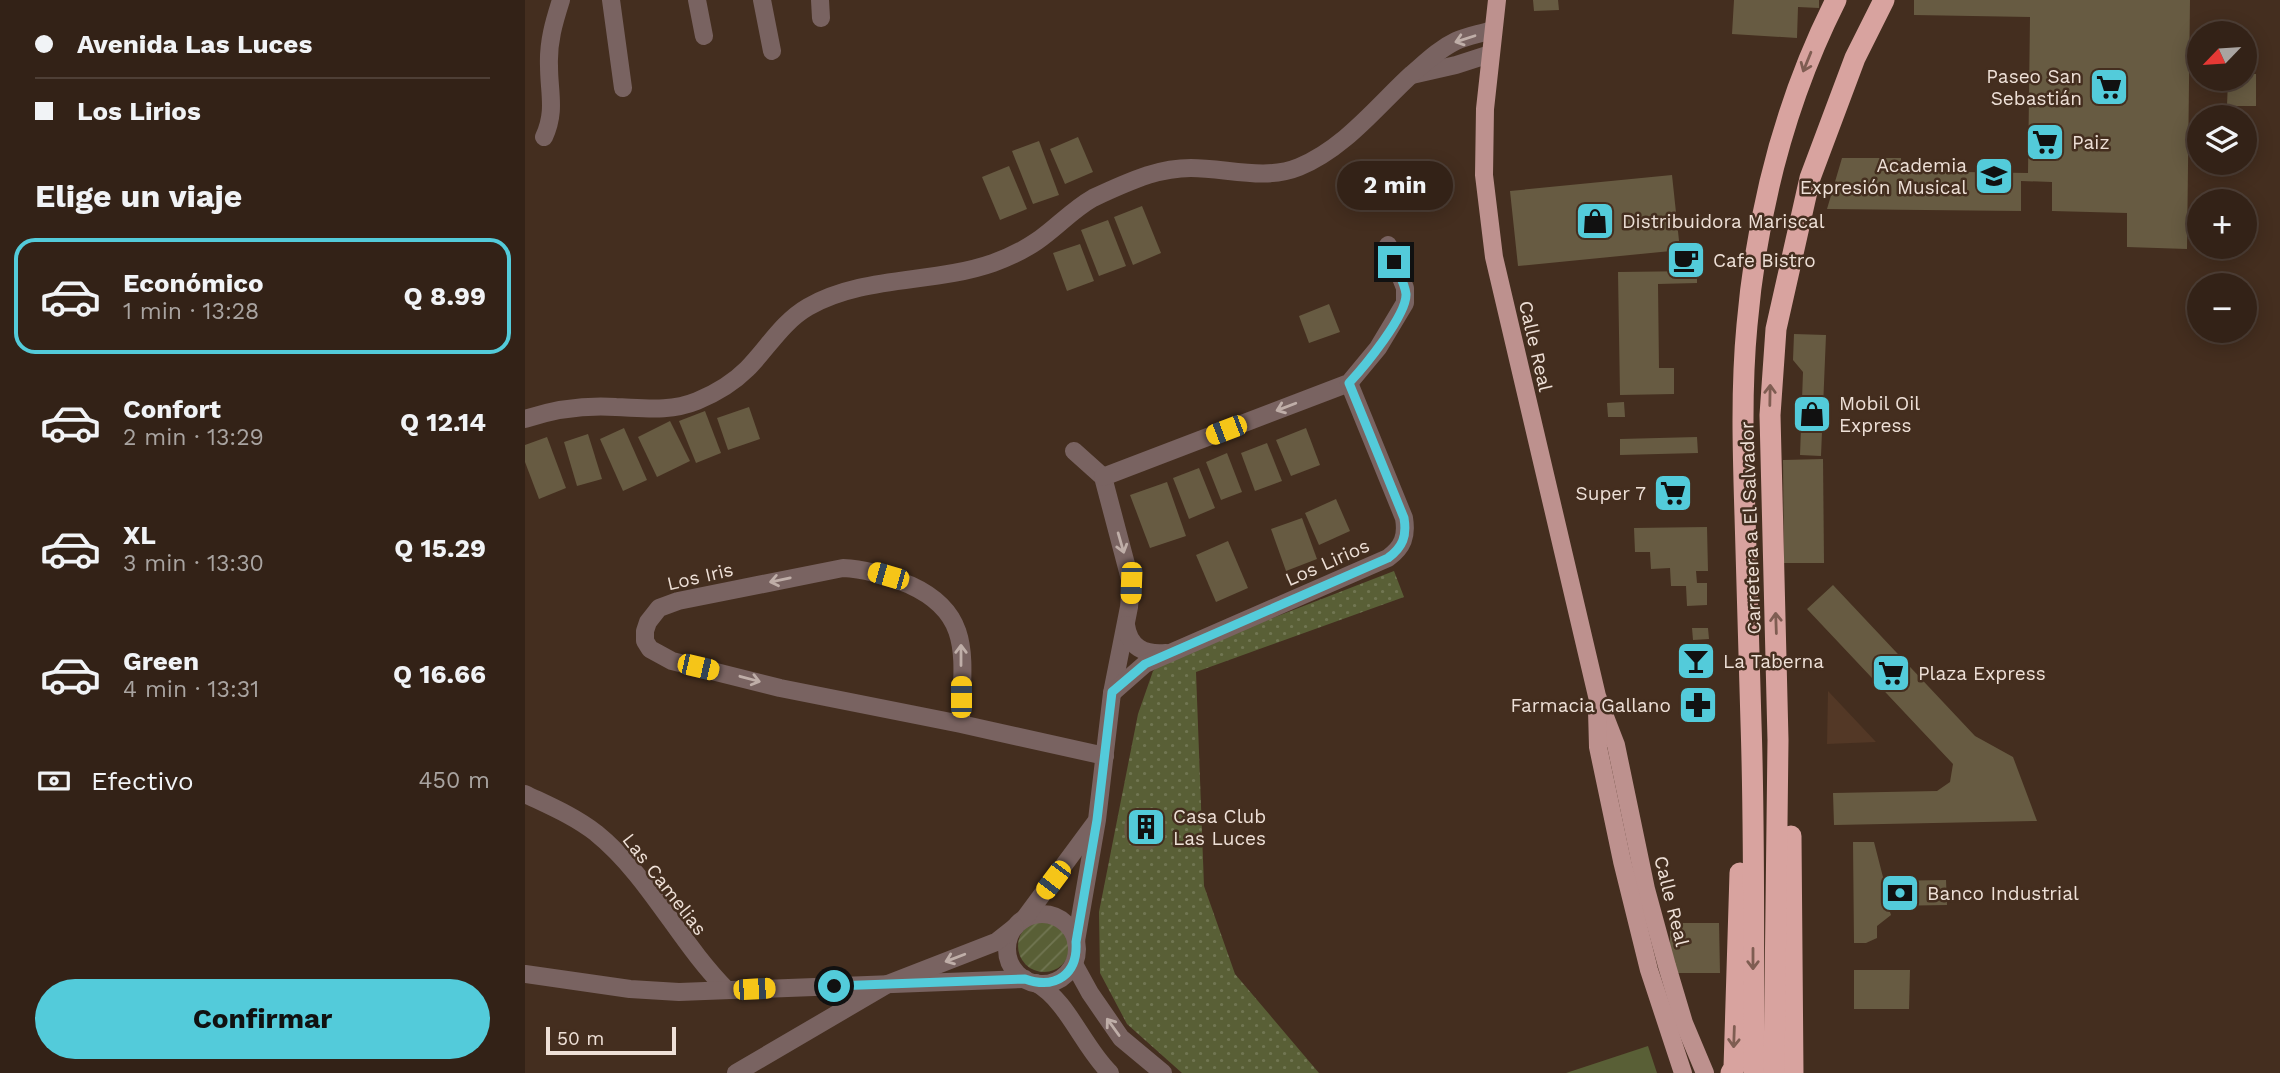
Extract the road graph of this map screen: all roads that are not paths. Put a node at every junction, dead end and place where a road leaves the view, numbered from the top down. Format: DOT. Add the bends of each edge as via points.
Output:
graph roads {
  1 [pos="561,0"];
  2 [pos="611,0"];
  3 [pos="697,0"];
  4 [pos="762,0"];
  5 [pos="1497,0"];
  6 [pos="1836,0"];
  7 [pos="1884,0"];
  8 [pos="1492,30"];
  9 [pos="703,36"];
  10 [pos="772,51"];
  11 [pos="1490,54"];
  12 [pos="1412,75"];
  13 [pos="623,88"];
  14 [pos="544,137"];
  15 [pos="1388,245"];
  16 [pos="1349,383"];
  17 [pos="525,419"];
  18 [pos="1074,451"];
  19 [pos="1103,477"];
  20 [pos="1126,625"];
  21 [pos="1171,653"];
  22 [pos="1112,692"];
  23 [pos="961,724"];
  24 [pos="1778,752"];
  25 [pos="1105,756"];
  26 [pos="1753,774"];
  27 [pos="525,794"];
  28 [pos="1097,820"];
  29 [pos="1020,923"];
  30 [pos="1076,942"];
  31 [pos="1074,964"];
  32 [pos="525,974"];
  33 [pos="1031,981"];
  34 [pos="888,984"];
  35 [pos="727,990"];
  36 [pos="1692,1071"];
  37 [pos="737,1073"];
  38 [pos="1110,1073"];
  39 [pos="1163,1073"];
  40 [pos="1731,1073"];
  41 [pos="1754,1073"];
  42 [pos="1774,1073"];
  43 [pos="1793,1073"];
  1 -- 14 [label="street" via="551,33 552,110"];
  2 -- 13 [label="street"];
  3 -- 9 [label="street"];
  4 -- 10 [label="street"];
  5 -- 8 [label="main road, Calle Real"];
  6 -- 26 [label="highway, Carretera a El Salvador, one-way" via="1795,92 1773,168 1752,275 1742,416"];
  24 -- 7 [label="highway, Carretera a El Salvador, one-way" via="1770,415 1776,329 1810,178 1855,58"];
  8 -- 11 [label="main road, Calle Real"];
  8 -- 12 [label="street, one-way" via="1456,41"];
  11 -- 12 [label="street"];
  11 -- 36 [label="main road, Calle Real" via="1484,175 1494,257 1597,696 1598,747 1622,861 1649,970"];
  12 -- 17 [label="street" via="1356,128 1318,158 1296,168 1258,173 1191,168 1147,175 1092,199 1035,242 995,262 850,290 821,300 787,324 735,380 697,401 657,409 576,407"];
  15 -- 16 [label="street" via="1405,288 1405,303 1370,361"];
  16 -- 19 [label="street, one-way"];
  16 -- 21 [label="street, Los Lirios" via="1404,518 1404,541 1397,552"];
  18 -- 19 [label="street"];
  19 -- 20 [label="street, one-way" via="1131,583"];
  20 -- 21 [label="street" via="1129,638 1139,649"];
  20 -- 22 [label="street"];
  21 -- 22 [label="street, Los Lirios" via="1145,664"];
  22 -- 25 [label="street"];
  23 -- 23 [label="street, Los Iris, one-way" via="961,643 955,623 948,610 927,593 888,576 843,568 678,601 659,608 645,631 650,649 672,661"];
  23 -- 25 [label="street, Los Iris"];
  24 -- 42 [label="highway, Carretera a El Salvador"];
  24 -- 43 [label="highway" via="1791,793"];
  25 -- 28 [label="street"];
  26 -- 40 [label="highway, one-way" via="1739,874"];
  26 -- 41 [label="highway, Carretera a El Salvador, one-way"];
  27 -- 35 [label="street, Las Camelias" via="566,813 616,852 704,967"];
  28 -- 29 [label="street"];
  28 -- 30 [label="street"];
  29 -- 30 [label="street" via="1034,915 1056,917 1072,931"];
  29 -- 33 [label="street" via="1009,937 1007,949 1016,971"];
  29 -- 34 [label="street, one-way" via="996,942"];
  30 -- 31 [label="street"];
  31 -- 33 [label="street" via="1058,980"];
  39 -- 31 [label="street, one-way" via="1121,1038"];
  32 -- 35 [label="street" via="642,990"];
  33 -- 34 [label="street"];
  33 -- 38 [label="street" via="1048,990"];
  34 -- 35 [label="street"];
  34 -- 37 [label="street"];
}
